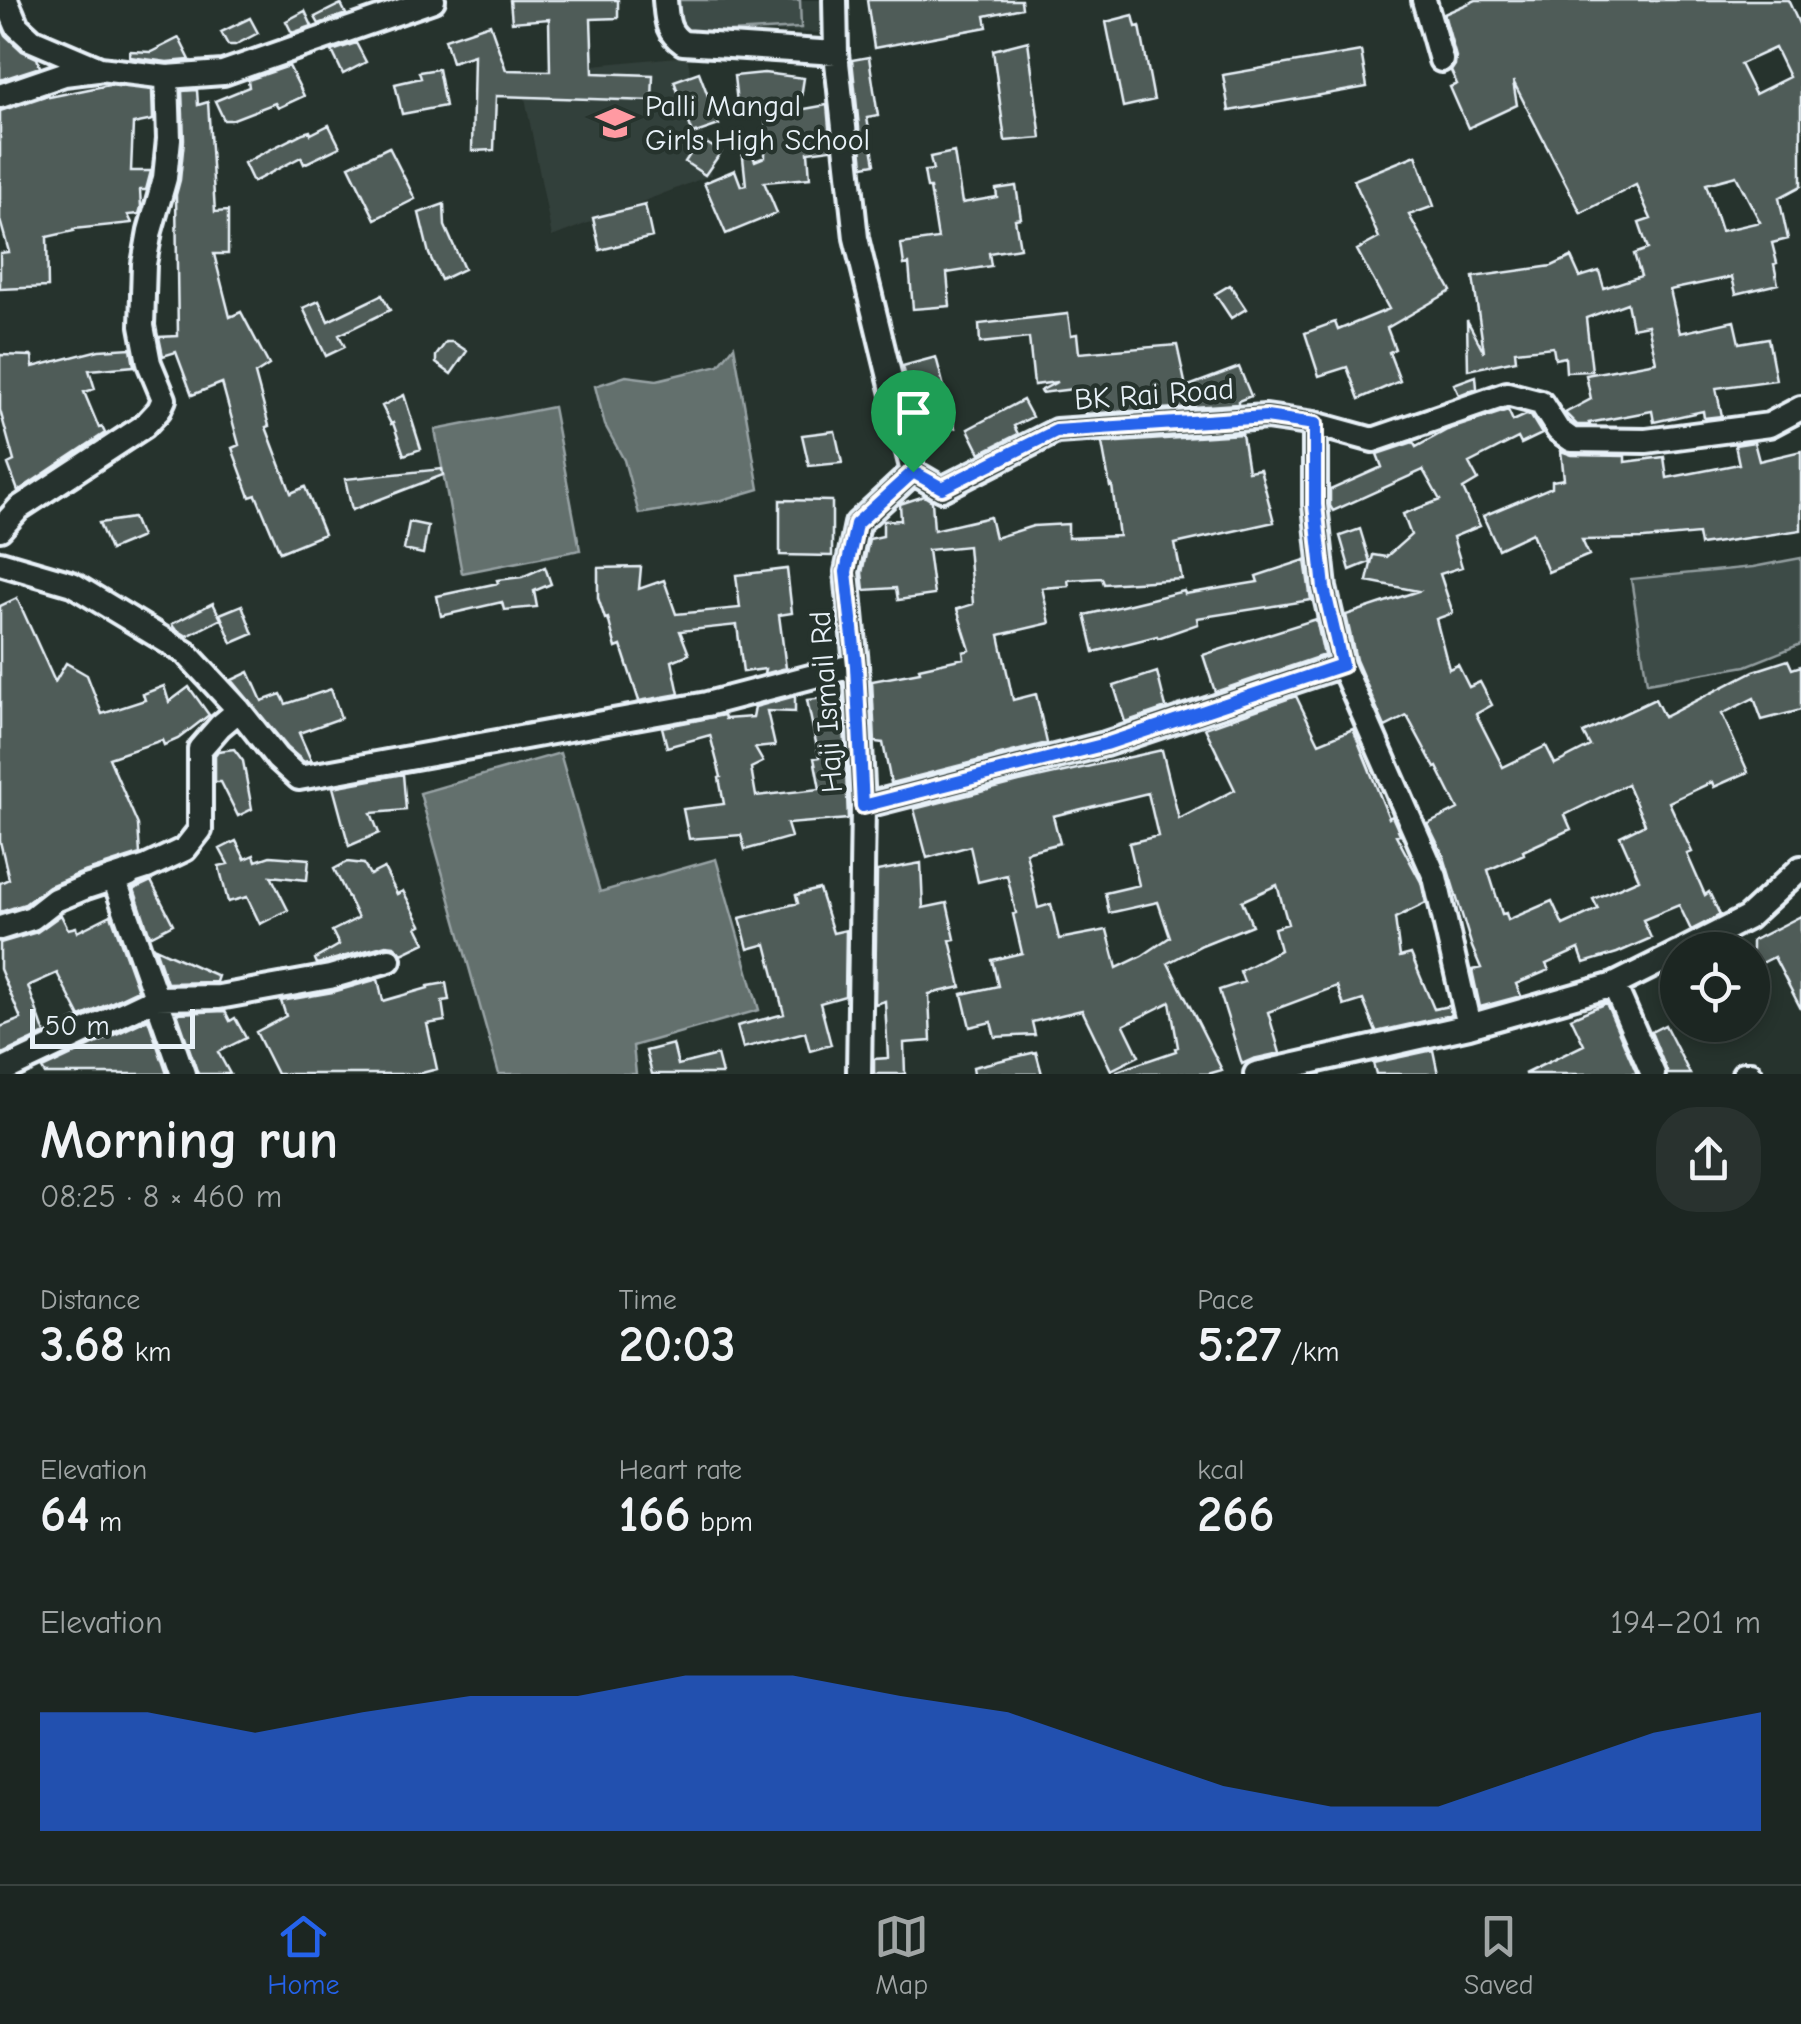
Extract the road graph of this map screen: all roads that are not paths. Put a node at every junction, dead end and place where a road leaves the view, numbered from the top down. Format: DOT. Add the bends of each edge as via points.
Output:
graph roads {
  1 [pos="6,0"];
  2 [pos="433,0"];
  3 [pos="665,0"];
  4 [pos="836,0"];
  5 [pos="1424,0"];
  6 [pos="836,53"];
  7 [pos="1442,60"];
  8 [pos="100,69"];
  9 [pos="166,77"];
  10 [pos="0,96"];
  11 [pos="1801,408"];
  12 [pos="1315,424"];
  13 [pos="913,472"];
  14 [pos="0,529"];
  15 [pos="0,564"];
  16 [pos="1342,665"];
  17 [pos="856,666"];
  18 [pos="239,710"];
  19 [pos="863,806"];
  20 [pos="147,867"];
  21 [pos="1801,868"];
  22 [pos="0,928"];
  23 [pos="1719,932"];
  24 [pos="389,960"];
  25 [pos="1660,962"];
  26 [pos="1614,985"];
  27 [pos="156,998"];
  28 [pos="1469,1026"];
  29 [pos="0,1072"];
  30 [pos="183,1074"];
  31 [pos="859,1074"];
  32 [pos="1256,1074"];
  33 [pos="1654,1074"];
  1 -- 8 [label="street" via="32,40"];
  2 -- 9 [label="street" via="223,73"];
  3 -- 6 [label="street" via="672,36 684,43"];
  4 -- 6 [label="street"];
  5 -- 7 [label="street"];
  6 -- 13 [label="street" via="856,238"];
  8 -- 9 [label="street"];
  8 -- 10 [label="street"];
  9 -- 14 [label="street" via="166,178 144,264 142,326 164,399 144,426 19,508"];
  11 -- 12 [label="street, BK Rai Road" via="1768,425 1646,441 1572,440 1541,402 1507,394 1373,440"];
  12 -- 13 [label="street, BK Rai Road" via="1266,417 1056,431 942,488"];
  12 -- 16 [label="street" via="1324,588"];
  13 -- 17 [label="street, Haji Ismail Rd" via="856,524 846,572"];
  15 -- 18 [label="street" via="72,584 186,653"];
  16 -- 19 [label="street" via="1106,744"];
  16 -- 28 [label="street" via="1435,877"];
  17 -- 18 [label="street" via="707,704 299,778"];
  17 -- 19 [label="street, Haji Ismail Rd"];
  18 -- 20 [label="street" via="200,748 200,830 185,849"];
  19 -- 31 [label="street, Haji Ismail Rd"];
  20 -- 22 [label="street"];
  20 -- 27 [label="street" via="115,880"];
  21 -- 23 [label="street" via="1747,918"];
  24 -- 27 [label="street" via="220,998"];
  25 -- 26 [label="street"];
  26 -- 28 [label="street"];
  26 -- 33 [label="street"];
  27 -- 29 [label="street"];
  27 -- 30 [label="street"];
  28 -- 32 [label="street"];
}
